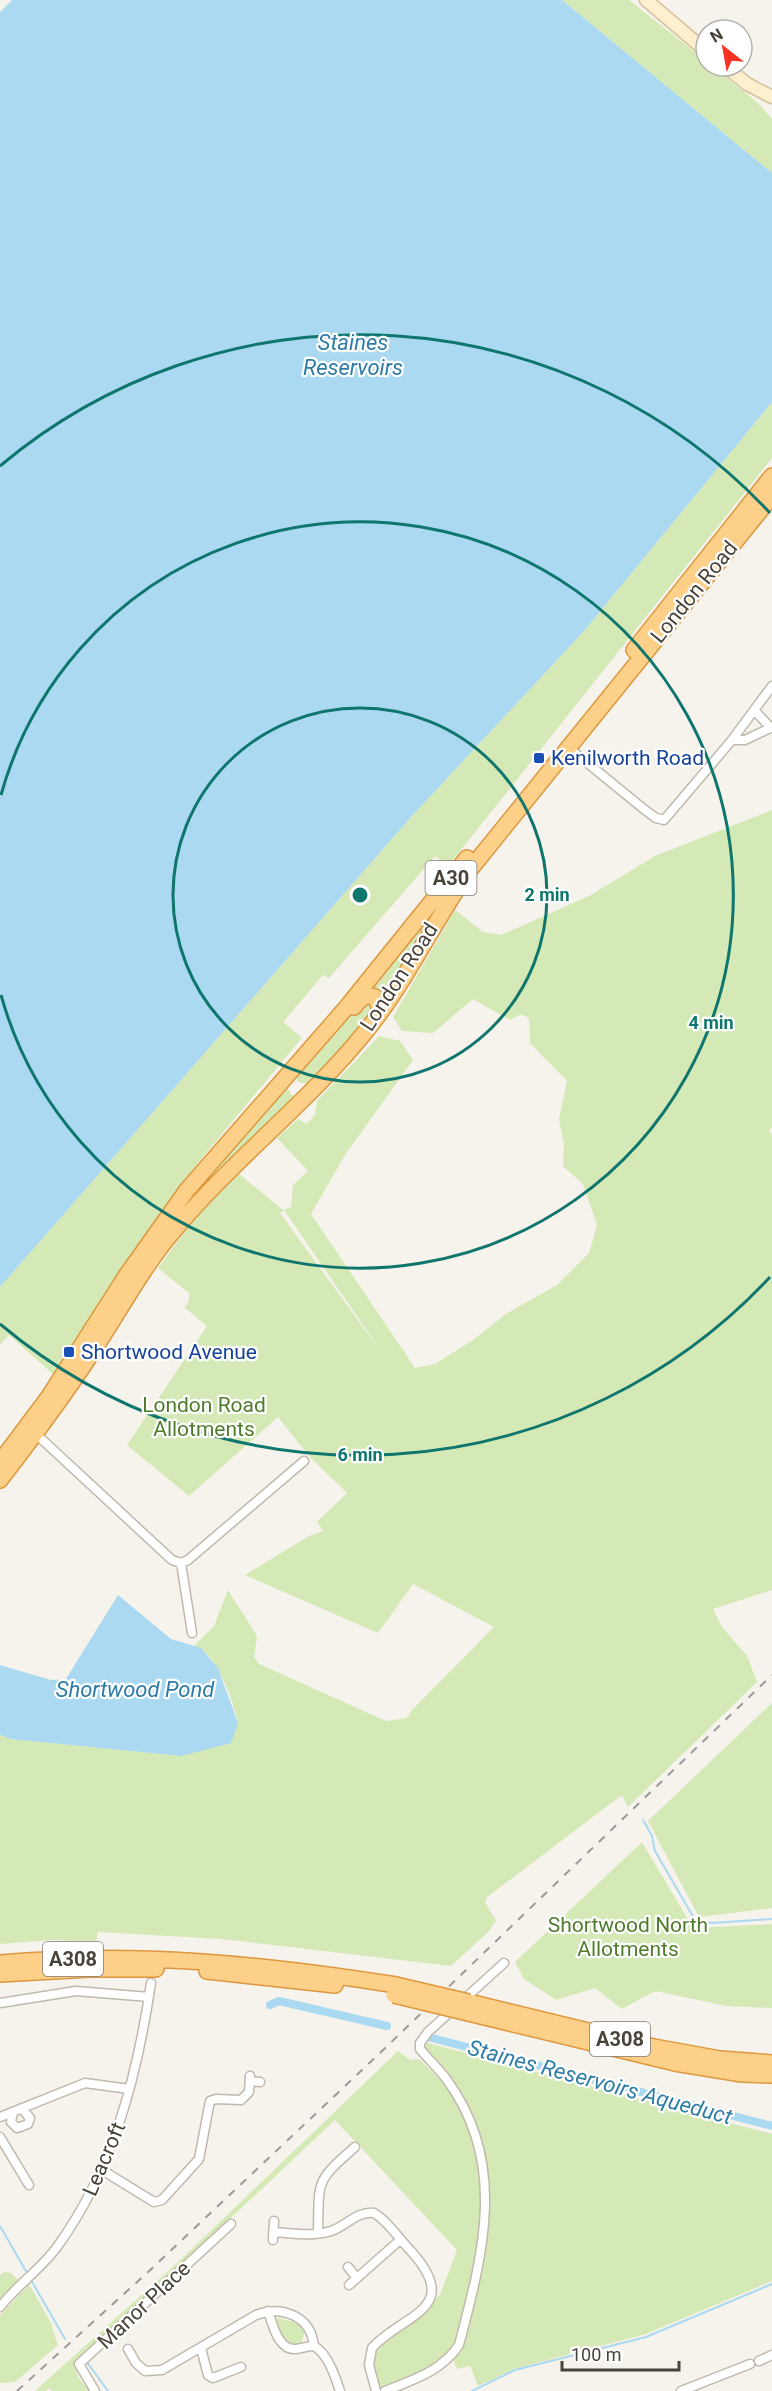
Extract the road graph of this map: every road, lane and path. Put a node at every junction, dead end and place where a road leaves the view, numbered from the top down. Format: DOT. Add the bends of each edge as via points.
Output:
graph roads {
  1 [pos="651,2"];
  2 [pos="694,40"];
  3 [pos="740,78"];
  4 [pos="744,78"];
  5 [pos="772,91"];
  6 [pos="772,97"];
  7 [pos="772,476"];
  8 [pos="772,496"];
  9 [pos="772,686"];
  10 [pos="754,710"];
  11 [pos="771,728"];
  12 [pos="732,740"];
  13 [pos="569,748"];
  14 [pos="381,1011"];
  15 [pos="306,1055"];
  16 [pos="290,1073"];
  17 [pos="316,1088"];
  18 [pos="35,1433"];
  19 [pos="304,1461"];
  20 [pos="0,1462"];
  21 [pos="0,1480"];
  22 [pos="181,1563"];
  23 [pos="192,1633"];
  24 [pos="0,1963"];
  25 [pos="504,1963"];
  26 [pos="145,1964"];
  27 [pos="0,1974"];
  28 [pos="151,1983"];
  29 [pos="149,1996"];
  30 [pos="0,2002"];
  31 [pos="469,2007"];
  32 [pos="772,2063"];
  33 [pos="772,2075"];
  34 [pos="254,2080"];
  35 [pos="129,2089"];
  36 [pos="0,2117"];
  37 [pos="0,2137"];
  38 [pos="355,2146"];
  39 [pos="102,2170"];
  40 [pos="28,2185"];
  41 [pos="274,2221"];
  42 [pos="231,2224"];
  43 [pos="318,2233"];
  44 [pos="400,2240"];
  45 [pos="348,2267"];
  46 [pos="356,2277"];
  47 [pos="349,2285"];
  48 [pos="0,2307"];
  49 [pos="268,2311"];
  50 [pos="314,2346"];
  51 [pos="201,2348"];
  52 [pos="128,2349"];
  53 [pos="772,2355"];
  54 [pos="241,2367"];
  55 [pos="692,2389"];
  56 [pos="96,2391"];
  57 [pos="340,2391"];
  58 [pos="376,2391"];
  59 [pos="385,2391"];
  60 [pos="681,2391"];
  1 -- 2 [label="main road"];
  3 -- 6 [label="main road"];
  4 -- 5 [label="main road"];
  7 -- 15 [label="highway, A30"];
  8 -- 13 [label="highway, London Road / A30"];
  9 -- 10 [label="street"];
  10 -- 11 [label="street"];
  10 -- 12 [label="street"];
  11 -- 12 [label="street" via="745,740"];
  12 -- 13 [label="street" via="671,813 660,820"];
  13 -- 14 [label="highway, London Road / A30" via="452,895"];
  14 -- 15 [label="highway, A30" via="375,997 362,998 320,1047"];
  14 -- 17 [label="highway, London Road / A30"];
  15 -- 16 [label="highway, A30"];
  16 -- 17 [label="highway" via="298,1089 308,1092"];
  16 -- 20 [label="highway, A30" via="165,1220 48,1398"];
  17 -- 18 [label="highway, London Road / A30" via="170,1234"];
  18 -- 21 [label="highway, London Road / A30"];
  18 -- 22 [label="street" via="172,1560"];
  19 -- 22 [label="street"];
  22 -- 23 [label="street"];
  24 -- 26 [label="highway, A308"];
  25 -- 59 [label="street" via="420,2043 420,2049 448,2081 479,2144 487,2204 459,2344 449,2360"];
  26 -- 27 [label="highway, A308"];
  26 -- 31 [label="highway, A308, bridge" via="260,1965"];
  28 -- 29 [label="street, Leacroft"];
  29 -- 30 [label="street" via="76,1991"];
  29 -- 35 [label="street, Leacroft"];
  31 -- 32 [label="highway, A308" via="676,2051"];
  31 -- 33 [label="highway, A308" via="675,2063"];
  34 -- 39 [label="street" via="242,2100 210,2101 199,2159 162,2200 154,2202"];
  35 -- 36 [label="street" via="85,2083"];
  35 -- 39 [label="street, Leacroft" via="120,2126"];
  37 -- 40 [label="street"];
  38 -- 43 [label="street" via="320,2182"];
  39 -- 48 [label="street, Leacroft" via="77,2219 54,2250"];
  41 -- 43 [label="street" via="273,2236"];
  42 -- 56 [label="street, Manor Place" via="79,2364"];
  43 -- 44 [label="street" via="331,2231 368,2212 379,2216"];
  44 -- 46 [label="street"];
  44 -- 58 [label="street" via="426,2269 431,2292 411,2321 372,2348 369,2365"];
  45 -- 46 [label="street"];
  46 -- 47 [label="street"];
  49 -- 50 [label="street" via="285,2311 298,2318 310,2331"];
  49 -- 50 [label="street" via="286,2347"];
  49 -- 51 [label="street"];
  50 -- 57 [label="street" via="320,2350"];
  51 -- 52 [label="street" via="153,2372 140,2367"];
  51 -- 54 [label="street" via="208,2375 213,2378"];
  53 -- 55 [label="street"];
  55 -- 60 [label="street"];
}
